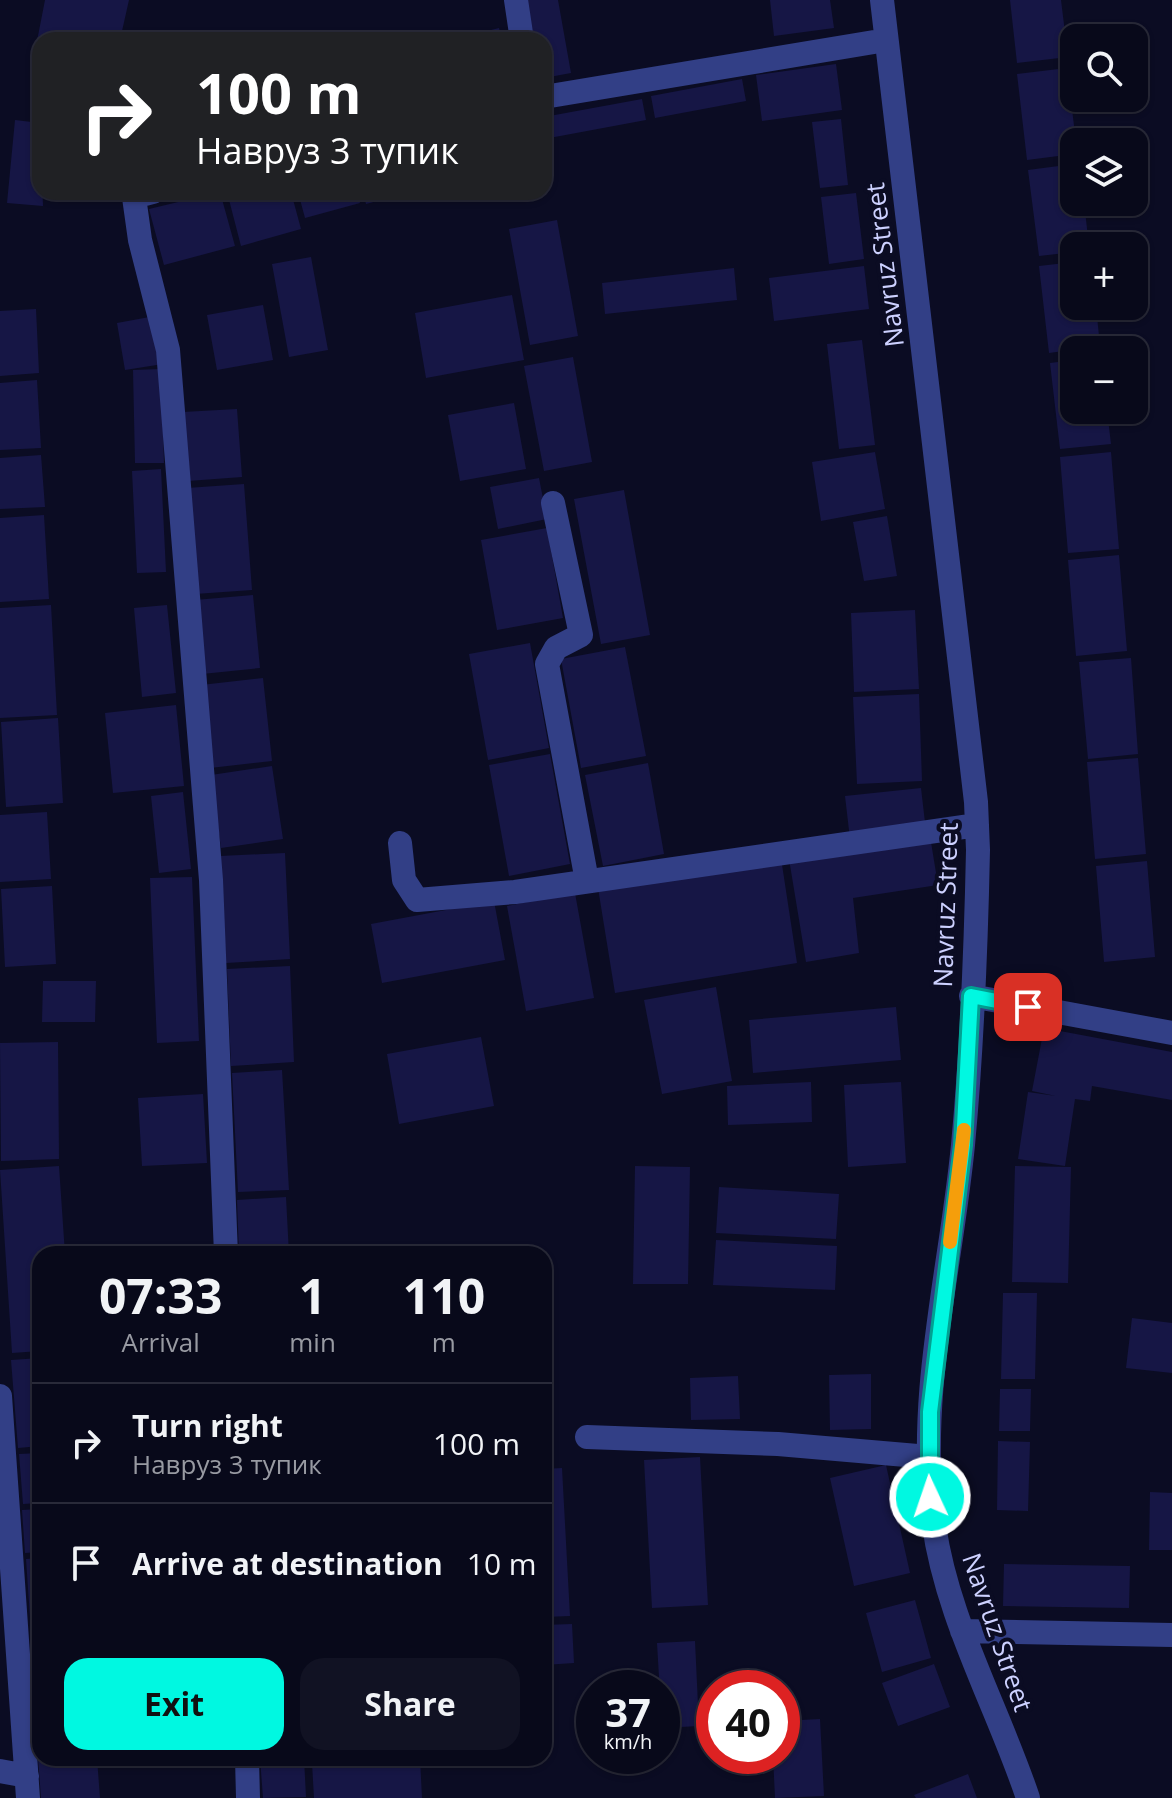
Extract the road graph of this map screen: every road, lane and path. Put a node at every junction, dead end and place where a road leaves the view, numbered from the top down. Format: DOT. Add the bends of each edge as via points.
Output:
graph roads {
  1 [pos="516,0"];
  2 [pos="882,0"];
  3 [pos="521,32"];
  4 [pos="886,40"];
  5 [pos="552,96"];
  6 [pos="134,200"];
  7 [pos="553,503"];
  8 [pos="977,825"];
  9 [pos="400,843"];
  10 [pos="587,881"];
  11 [pos="971,996"];
  12 [pos="1172,1033"];
  13 [pos="226,1246"];
  14 [pos="0,1396"];
  15 [pos="587,1437"];
  16 [pos="929,1457"];
  17 [pos="4,1512"];
  18 [pos="962,1631"];
  19 [pos="1172,1635"];
  20 [pos="247,1766"];
  21 [pos="0,1771"];
  22 [pos="28,1787"];
  23 [pos="248,1798"];
  24 [pos="1028,1798"];
  1 -- 3 [label="street"];
  2 -- 4 [label="street, Navruz Street"];
  4 -- 5 [label="street"];
  4 -- 8 [label="street, Navruz Street"];
  6 -- 13 [label="street" via="168,350 211,880"];
  7 -- 10 [label="street" via="581,635 556,648 547,664"];
  8 -- 10 [label="street"];
  8 -- 11 [label="street, Navruz Street"];
  9 -- 10 [label="street" via="404,880 417,900"];
  11 -- 12 [label="street"];
  11 -- 16 [label="street, Navruz Street" via="963,1145 935,1358"];
  14 -- 17 [label="street"];
  15 -- 16 [label="street" via="778,1444"];
  16 -- 18 [label="street, Navruz Street" via="933,1522"];
  17 -- 22 [label="street"];
  18 -- 19 [label="street"];
  18 -- 24 [label="street, Navruz Street"];
  20 -- 23 [label="street"];
  21 -- 22 [label="street"];
}
